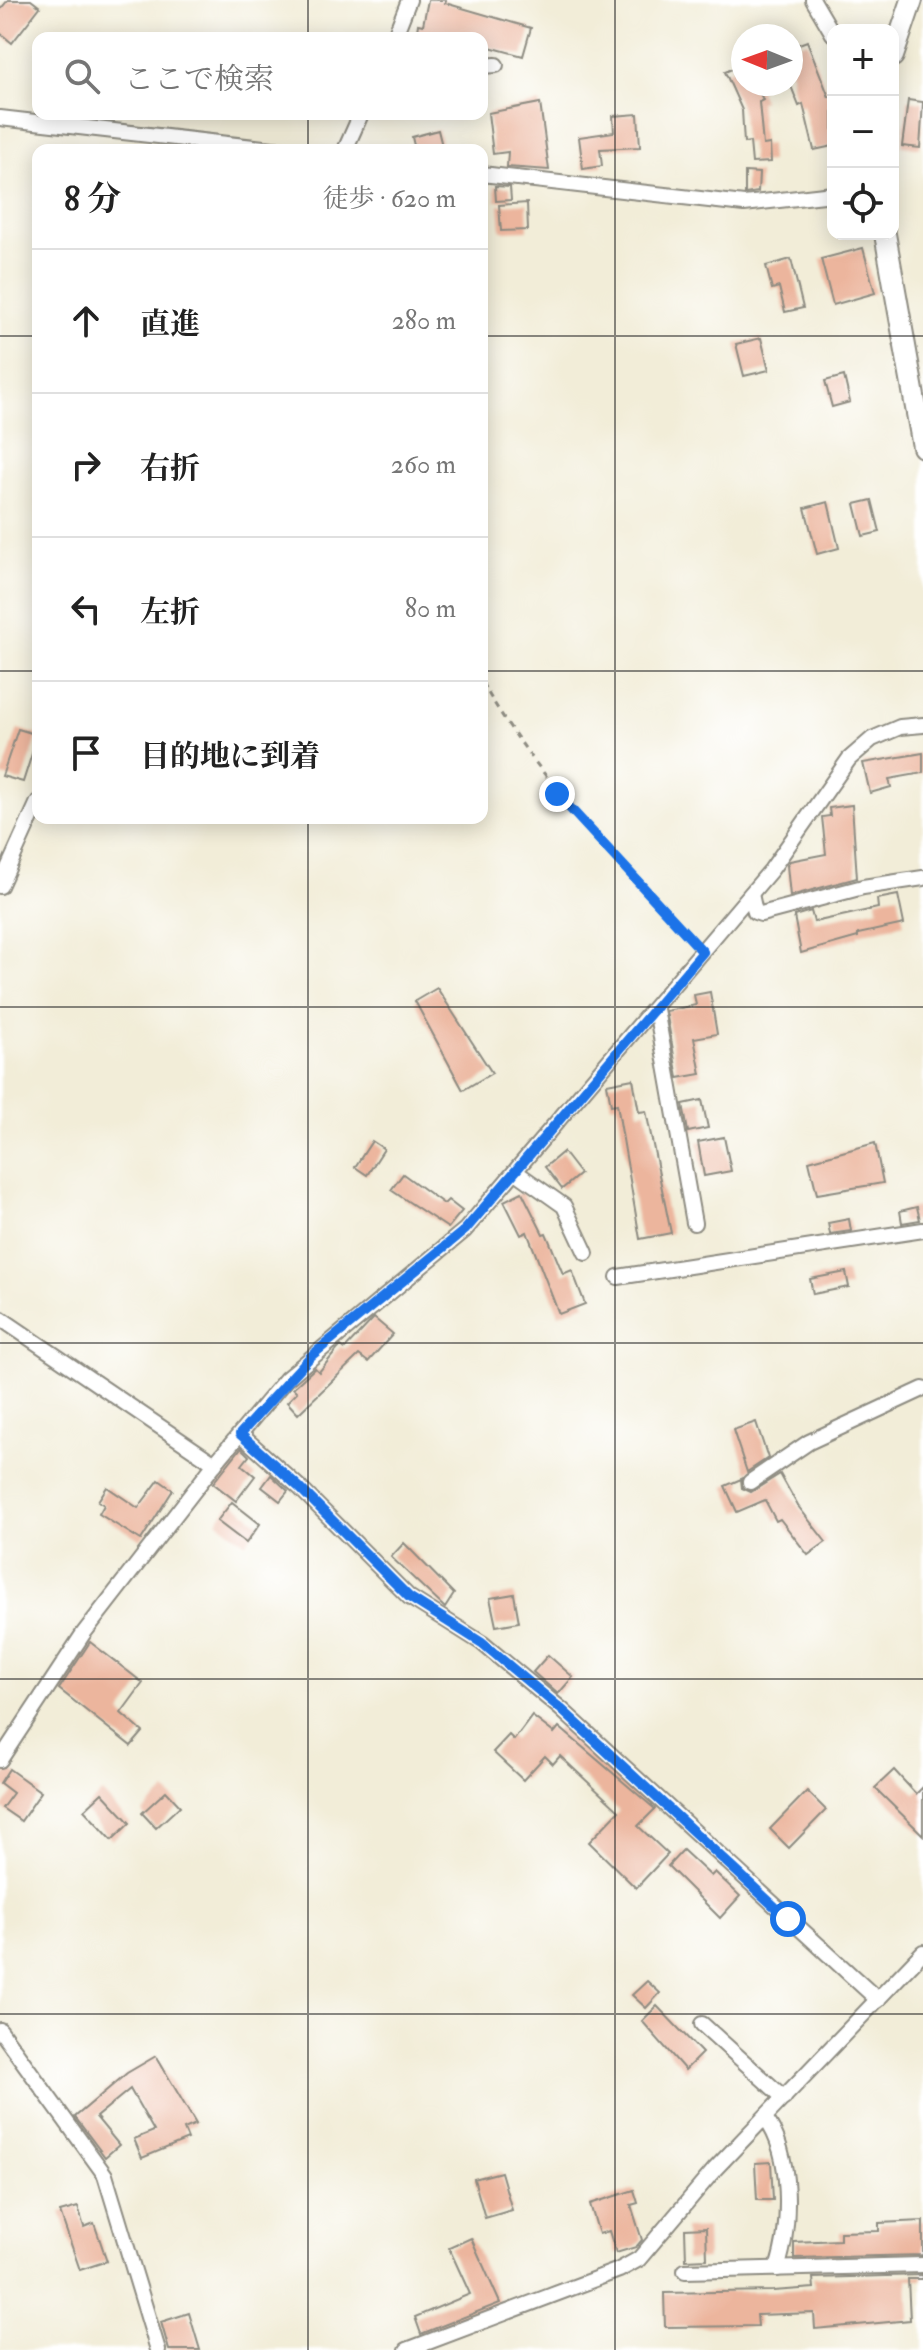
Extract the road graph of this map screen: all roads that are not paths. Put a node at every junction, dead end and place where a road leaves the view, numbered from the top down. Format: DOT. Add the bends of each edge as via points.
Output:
graph roads {
  1 [pos="409,0"];
  2 [pos="813,0"];
  3 [pos="912,0"];
  4 [pos="827,24"];
  5 [pos="396,32"];
  6 [pos="899,38"];
  7 [pos="0,118"];
  8 [pos="358,120"];
  9 [pos="228,144"];
  10 [pos="348,144"];
  11 [pos="488,175"];
  12 [pos="827,195"];
  13 [pos="886,240"];
  14 [pos="923,447"];
  15 [pos="923,725"];
  16 [pos="32,815"];
  17 [pos="923,878"];
  18 [pos="0,886"];
  19 [pos="751,894"];
  20 [pos="656,1009"];
  21 [pos="516,1172"];
  22 [pos="694,1223"];
  23 [pos="923,1230"];
  24 [pos="586,1253"];
  25 [pos="618,1277"];
  26 [pos="0,1318"];
  27 [pos="923,1389"];
  28 [pos="240,1434"];
  29 [pos="215,1464"];
  30 [pos="750,1482"];
  31 [pos="0,1760"];
  32 [pos="923,1952"];
  33 [pos="878,2000"];
  34 [pos="702,2024"];
  35 [pos="0,2030"];
  36 [pos="784,2098"];
  37 [pos="765,2118"];
  38 [pos="923,2265"];
  39 [pos="777,2269"];
  40 [pos="685,2271"];
  41 [pos="158,2350"];
  42 [pos="407,2350"];
  1 -- 5 [label="street"];
  2 -- 4 [label="street"];
  3 -- 6 [label="street"];
  7 -- 9 [label="street"];
  8 -- 10 [label="street"];
  11 -- 12 [label="street" via="744,204"];
  13 -- 14 [label="street"];
  15 -- 19 [label="street" via="900,727 872,739 849,759"];
  16 -- 18 [label="street"];
  17 -- 19 [label="street" via="863,887 761,914 755,912"];
  19 -- 20 [label="street"];
  20 -- 21 [label="street"];
  20 -- 22 [label="street"];
  21 -- 24 [label="street" via="564,1206"];
  21 -- 28 [label="street" via="465,1230 286,1379"];
  23 -- 25 [label="street"];
  26 -- 29 [label="street"];
  27 -- 30 [label="street" via="809,1442"];
  28 -- 29 [label="street"];
  28 -- 33 [label="street" via="409,1597 482,1643 561,1709"];
  29 -- 31 [label="street" via="83,1634"];
  32 -- 33 [label="street"];
  33 -- 36 [label="street"];
  34 -- 36 [label="street"];
  35 -- 41 [label="street" via="105,2175"];
  36 -- 37 [label="street"];
  37 -- 39 [label="street" via="778,2142 784,2179 785,2224"];
  37 -- 42 [label="street" via="639,2259"];
  38 -- 39 [label="street"];
  39 -- 40 [label="street"];
}
